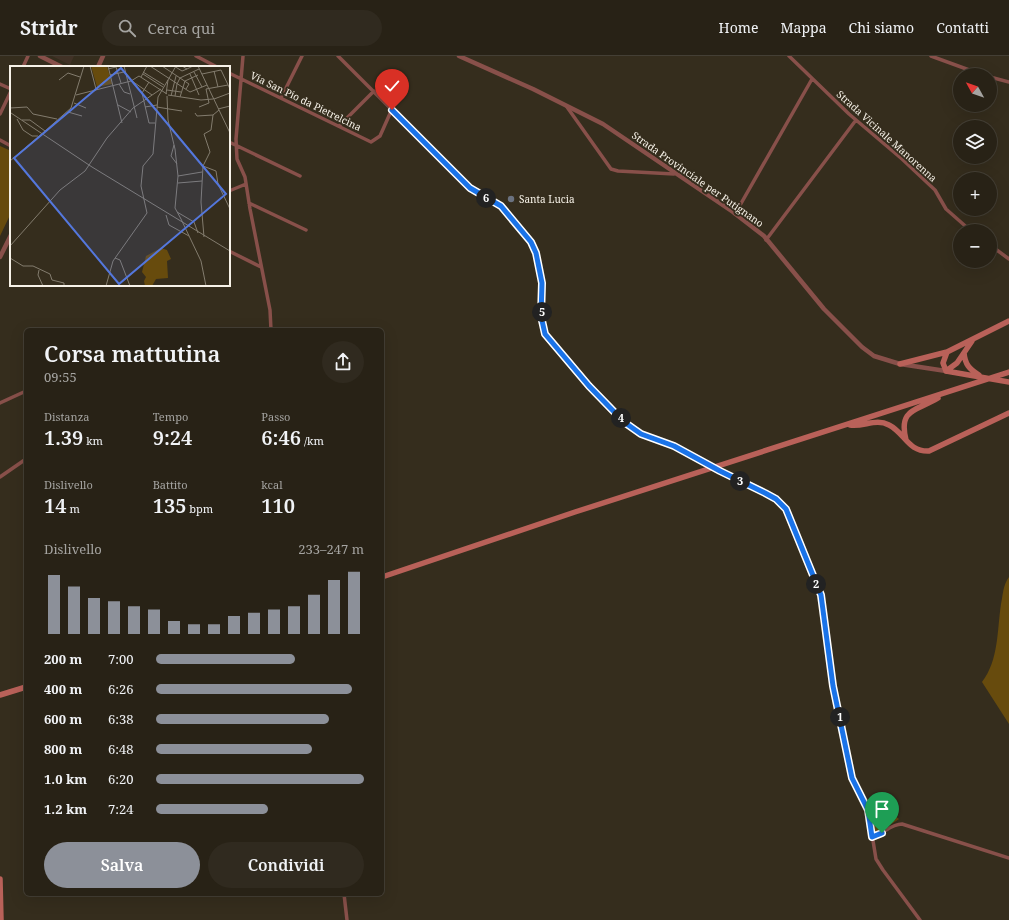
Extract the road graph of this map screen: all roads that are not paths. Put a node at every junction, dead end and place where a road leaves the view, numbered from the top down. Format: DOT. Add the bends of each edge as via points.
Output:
graph roads {
  1 [pos="28,56"];
  2 [pos="40,56"];
  3 [pos="103,56"];
  4 [pos="196,56"];
  5 [pos="243,56"];
  6 [pos="302,56"];
  7 [pos="338,56"];
  8 [pos="459,56"];
  9 [pos="789,56"];
  10 [pos="931,56"];
  11 [pos="55,65"];
  12 [pos="23,66"];
  13 [pos="98,66"];
  14 [pos="215,66"];
  15 [pos="964,68"];
  16 [pos="230,74"];
  17 [pos="241,79"];
  18 [pos="812,79"];
  19 [pos="997,79"];
  20 [pos="1009,82"];
  21 [pos="0,84"];
  22 [pos="10,89"];
  23 [pos="374,91"];
  24 [pos="10,92"];
  25 [pos="281,98"];
  26 [pos="565,104"];
  27 [pos="392,110"];
  28 [pos="0,114"];
  29 [pos="856,120"];
  30 [pos="339,126"];
  31 [pos="0,140"];
  32 [pos="230,142"];
  33 [pos="10,145"];
  34 [pos="237,146"];
  35 [pos="674,174"];
  36 [pos="300,176"];
  37 [pos="246,184"];
  38 [pos="230,191"];
  39 [pos="248,203"];
  40 [pos="735,214"];
  41 [pos="963,224"];
  42 [pos="306,230"];
  43 [pos="10,237"];
  44 [pos="766,240"];
  45 [pos="997,250"];
  46 [pos="230,252"];
  47 [pos="0,257"];
  48 [pos="1009,259"];
  49 [pos="262,267"];
  50 [pos="1009,321"];
  51 [pos="271,328"];
  52 [pos="975,338"];
  53 [pos="947,352"];
  54 [pos="964,353"];
  55 [pos="900,364"];
  56 [pos="946,371"];
  57 [pos="1009,372"];
  58 [pos="981,376"];
  59 [pos="1006,381"];
  60 [pos="1009,385"];
  61 [pos="24,392"];
  62 [pos="943,394"];
  63 [pos="0,404"];
  64 [pos="1009,413"];
  65 [pos="848,425"];
  66 [pos="907,442"];
  67 [pos="24,460"];
  68 [pos="0,477"];
  69 [pos="384,576"];
  70 [pos="24,688"];
  71 [pos="0,695"];
  72 [pos="872,837"];
  73 [pos="1009,858"];
  74 [pos="0,879"];
  75 [pos="344,896"];
  76 [pos="0,920"];
  77 [pos="347,920"];
  78 [pos="920,920"];
  1 -- 12 [label="street"];
  2 -- 11 [label="street"];
  3 -- 13 [label="street"];
  4 -- 14 [label="street"];
  5 -- 17 [label="street"];
  6 -- 25 [label="street"];
  7 -- 23 [label="street"];
  8 -- 26 [label="street, Strada Provinciale per Putignano"];
  9 -- 18 [label="street, Strada Vicinale Manorenna"];
  10 -- 15 [label="street"];
  16 -- 17 [label="street, Via San Pio da Pietrelcina"];
  17 -- 25 [label="street, Via San Pio da Pietrelcina"];
  17 -- 34 [label="street"];
  18 -- 29 [label="street, Strada Vicinale Manorenna"];
  18 -- 40 [label="street"];
  19 -- 20 [label="street"];
  21 -- 22 [label="street"];
  23 -- 27 [label="street"];
  23 -- 30 [label="street"];
  24 -- 28 [label="street"];
  25 -- 30 [label="street, Via San Pio da Pietrelcina"];
  26 -- 35 [label="street, Strada Provinciale per Putignano" via="603,124"];
  26 -- 35 [label="street" via="611,168 618,171"];
  27 -- 30 [label="street, Via San Pio da Pietrelcina" via="380,136 371,142"];
  27 -- 72 [label="street" via="470,188 501,206 531,242 542,283 541,316 545,334 589,386 641,434 674,446 765,493 786,509 821,595 833,686 852,778 868,810"];
  29 -- 41 [label="street, Strada Vicinale Manorenna" via="935,190 946,210"];
  29 -- 44 [label="street"];
  31 -- 33 [label="street"];
  32 -- 34 [label="street"];
  34 -- 36 [label="street"];
  34 -- 37 [label="street" via="237,159"];
  35 -- 40 [label="street, Strada Provinciale per Putignano"];
  37 -- 38 [label="street"];
  37 -- 39 [label="street"];
  39 -- 42 [label="street"];
  39 -- 49 [label="street"];
  40 -- 44 [label="street, Strada Provinciale per Putignano"];
  43 -- 47 [label="street"];
  44 -- 55 [label="street, Strada Provinciale per Putignano" via="824,309 862,347 874,356"];
  45 -- 48 [label="street"];
  46 -- 49 [label="street"];
  49 -- 51 [label="street"];
  50 -- 52 [label="main road"];
  52 -- 53 [label="main road"];
  52 -- 54 [label="main road"];
  53 -- 55 [label="main road"];
  53 -- 56 [label="main road" via="943,363"];
  54 -- 56 [label="main road" via="957,363"];
  54 -- 58 [label="main road" via="965,362 970,369"];
  55 -- 56 [label="street, Strada Provinciale per Putignano"];
  56 -- 58 [label="main road, Strada Provinciale per Putignano"];
  57 -- 62 [label="main road"];
  58 -- 59 [label="main road, Strada Provinciale per Putignano"];
  59 -- 60 [label="main road"];
  61 -- 63 [label="street"];
  62 -- 65 [label="main road"];
  62 -- 66 [label="main road" via="909,413 904,421"];
  64 -- 66 [label="main road" via="929,451 914,448"];
  65 -- 66 [label="main road" via="883,422 891,426"];
  65 -- 69 [label="main road"];
  67 -- 68 [label="street"];
  70 -- 71 [label="main road"];
  72 -- 73 [label="street" via="902,824"];
  72 -- 78 [label="street" via="879,865"];
  74 -- 76 [label="main road"];
  75 -- 77 [label="street"];
}
